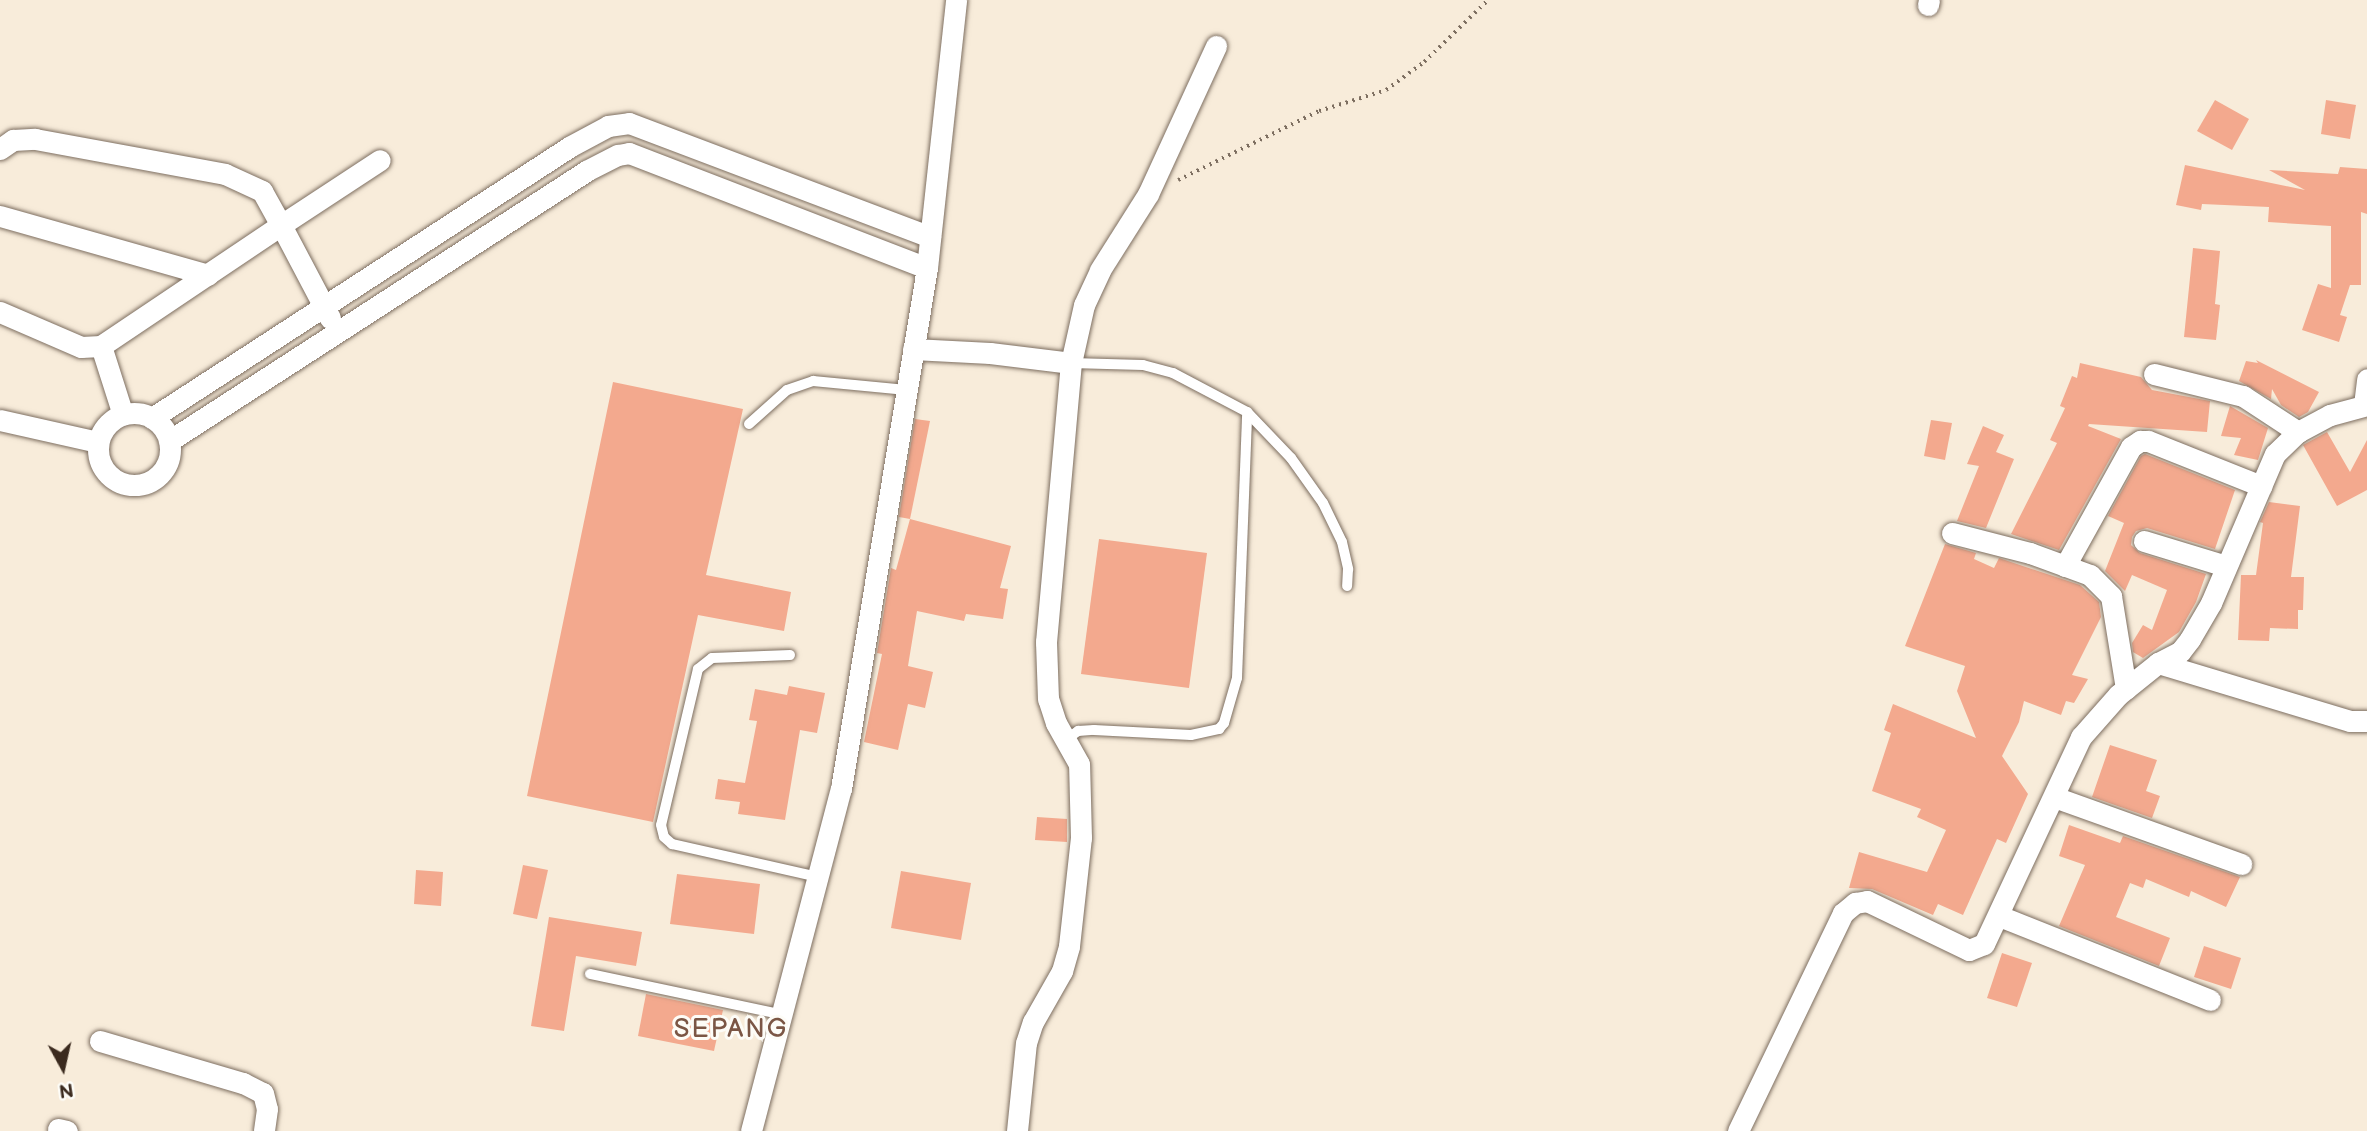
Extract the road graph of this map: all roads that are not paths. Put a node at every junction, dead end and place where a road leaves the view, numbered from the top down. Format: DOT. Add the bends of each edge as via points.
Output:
graph roads {
  1 [pos="956,0"];
  2 [pos="1216,46"];
  3 [pos="679,142"];
  4 [pos="0,149"];
  5 [pos="380,160"];
  6 [pos="670,169"];
  7 [pos="845,205"];
  8 [pos="0,216"];
  9 [pos="281,225"];
  10 [pos="836,233"];
  11 [pos="930,237"];
  12 [pos="927,268"];
  13 [pos="208,275"];
  14 [pos="323,307"];
  15 [pos="0,312"];
  16 [pos="339,331"];
  17 [pos="101,345"];
  18 [pos="914,349"];
  19 [pos="1071,363"];
  20 [pos="2154,374"];
  21 [pos="2367,379"];
  22 [pos="907,390"];
  23 [pos="2366,405"];
  24 [pos="1247,412"];
  25 [pos="123,415"];
  26 [pos="152,418"];
  27 [pos="0,420"];
  28 [pos="748,424"];
  29 [pos="2298,432"];
  30 [pos="169,441"];
  31 [pos="98,442"];
  32 [pos="2261,486"];
  33 [pos="1952,533"];
  34 [pos="2144,541"];
  35 [pos="2065,566"];
  36 [pos="2226,566"];
  37 [pos="1347,586"];
  38 [pos="790,655"];
  39 [pos="2158,663"];
  40 [pos="2126,690"];
  41 [pos="2367,721"];
  42 [pos="1067,738"];
  43 [pos="2054,797"];
  44 [pos="2241,864"];
  45 [pos="819,877"];
  46 [pos="1999,916"];
  47 [pos="590,974"];
  48 [pos="2210,1000"];
  49 [pos="780,1014"];
  50 [pos="100,1041"];
  51 [pos="1740,1126"];
  52 [pos="264,1131"];
  53 [pos="751,1131"];
  54 [pos="1017,1131"];
  1 -- 11 [label="street"];
  2 -- 19 [label="street" via="1147,194 1100,270 1084,305"];
  3 -- 6 [label="street"];
  3 -- 7 [label="street"];
  3 -- 14 [label="street" via="629,123 608,126"];
  4 -- 9 [label="street" via="13,140 35,139 225,174 262,191"];
  5 -- 9 [label="street"];
  6 -- 10 [label="street"];
  6 -- 16 [label="street" via="629,153 606,159"];
  7 -- 10 [label="street"];
  7 -- 11 [label="street"];
  8 -- 13 [label="street"];
  9 -- 13 [label="street"];
  9 -- 14 [label="street"];
  10 -- 12 [label="street"];
  11 -- 12 [label="street"];
  12 -- 18 [label="street"];
  13 -- 17 [label="street"];
  14 -- 16 [label="street"];
  14 -- 26 [label="street"];
  15 -- 17 [label="street" via="81,347"];
  16 -- 30 [label="street"];
  17 -- 25 [label="street"];
  18 -- 19 [label="street"];
  18 -- 22 [label="street"];
  19 -- 24 [label="lane" via="1143,365 1173,373"];
  19 -- 42 [label="street" via="1046,642 1048,699"];
  20 -- 29 [label="street" via="2243,396"];
  21 -- 23 [label="street"];
  22 -- 28 [label="lane" via="813,381 787,390"];
  22 -- 45 [label="street" via="841,789"];
  23 -- 29 [label="street" via="2330,415"];
  24 -- 37 [label="lane" via="1291,458 1323,503 1342,542"];
  24 -- 42 [label="lane" via="1237,678 1224,723 1219,729 1191,735 1094,730"];
  25 -- 26 [label="street"];
  25 -- 31 [label="street" via="107,425"];
  26 -- 30 [label="street"];
  27 -- 31 [label="street"];
  29 -- 32 [label="street" via="2275,454"];
  30 -- 31 [label="street" via="168,461 157,477 139,485 111,478 97,452"];
  32 -- 35 [label="street" via="2140,441 2131,447"];
  32 -- 36 [label="street"];
  33 -- 35 [label="street"];
  34 -- 36 [label="street"];
  35 -- 40 [label="street" via="2090,575 2111,596"];
  36 -- 39 [label="street" via="2190,639 2180,652"];
  38 -- 45 [label="lane" via="712,657 698,669 661,825 663,837 672,844"];
  39 -- 40 [label="street"];
  39 -- 41 [label="street" via="2350,721"];
  40 -- 43 [label="street" via="2081,737"];
  42 -- 54 [label="street" via="1079,764 1081,838 1069,946 1062,971 1026,1043"];
  43 -- 44 [label="street"];
  43 -- 46 [label="street"];
  45 -- 49 [label="street"];
  46 -- 48 [label="street"];
  46 -- 51 [label="street" via="1984,944 1969,950 1867,901 1855,903 1843,913"];
  47 -- 49 [label="lane"];
  49 -- 53 [label="street"];
  50 -- 52 [label="street" via="264,1093"];
}
